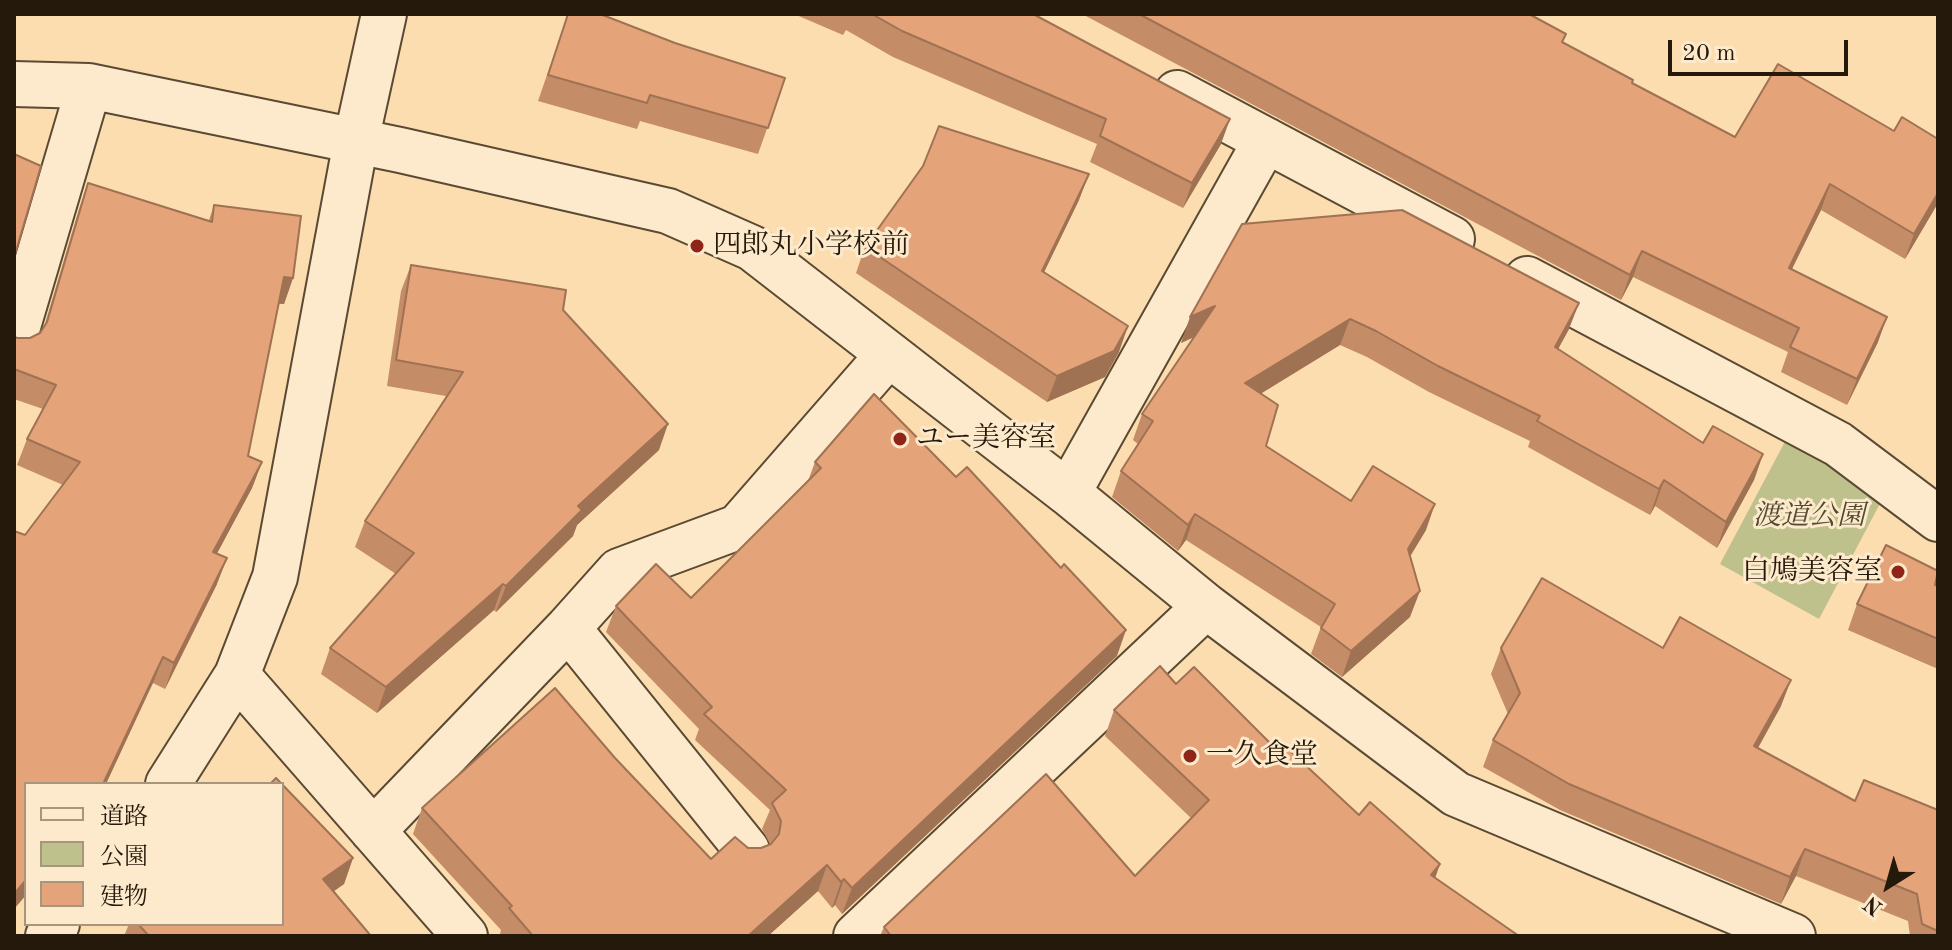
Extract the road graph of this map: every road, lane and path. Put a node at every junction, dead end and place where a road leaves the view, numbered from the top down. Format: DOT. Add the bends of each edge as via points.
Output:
graph roads {
  1 [pos="384,14"];
  2 [pos="1141,73"];
  3 [pos="14,84"];
  4 [pos="89,86"];
  5 [pos="1266,140"];
  6 [pos="356,141"];
  7 [pos="14,340"];
  8 [pos="889,354"];
  9 [pos="1068,493"];
  10 [pos="1938,519"];
  11 [pos="1206,606"];
  12 [pos="568,628"];
  13 [pos="237,675"];
  14 [pos="169,782"];
  15 [pos="373,831"];
  16 [pos="747,850"];
  17 [pos="465,936"];
  18 [pos="856,936"];
  19 [pos="1793,936"];
  1 -- 6 [label="street"];
  2 -- 5 [label="street"];
  3 -- 4 [label="street"];
  4 -- 6 [label="street"];
  4 -- 7 [label="street"];
  5 -- 9 [label="street"];
  5 -- 10 [label="street" via="1838,444"];
  6 -- 8 [label="street" via="668,211 752,248"];
  6 -- 13 [label="street" via="275,577"];
  8 -- 9 [label="street"];
  8 -- 12 [label="street" via="738,527 619,571"];
  9 -- 11 [label="street"];
  11 -- 18 [label="street"];
  11 -- 19 [label="street" via="1456,794"];
  12 -- 15 [label="street"];
  12 -- 16 [label="street"];
  13 -- 14 [label="street"];
  13 -- 15 [label="street"];
  15 -- 17 [label="street"];
}
